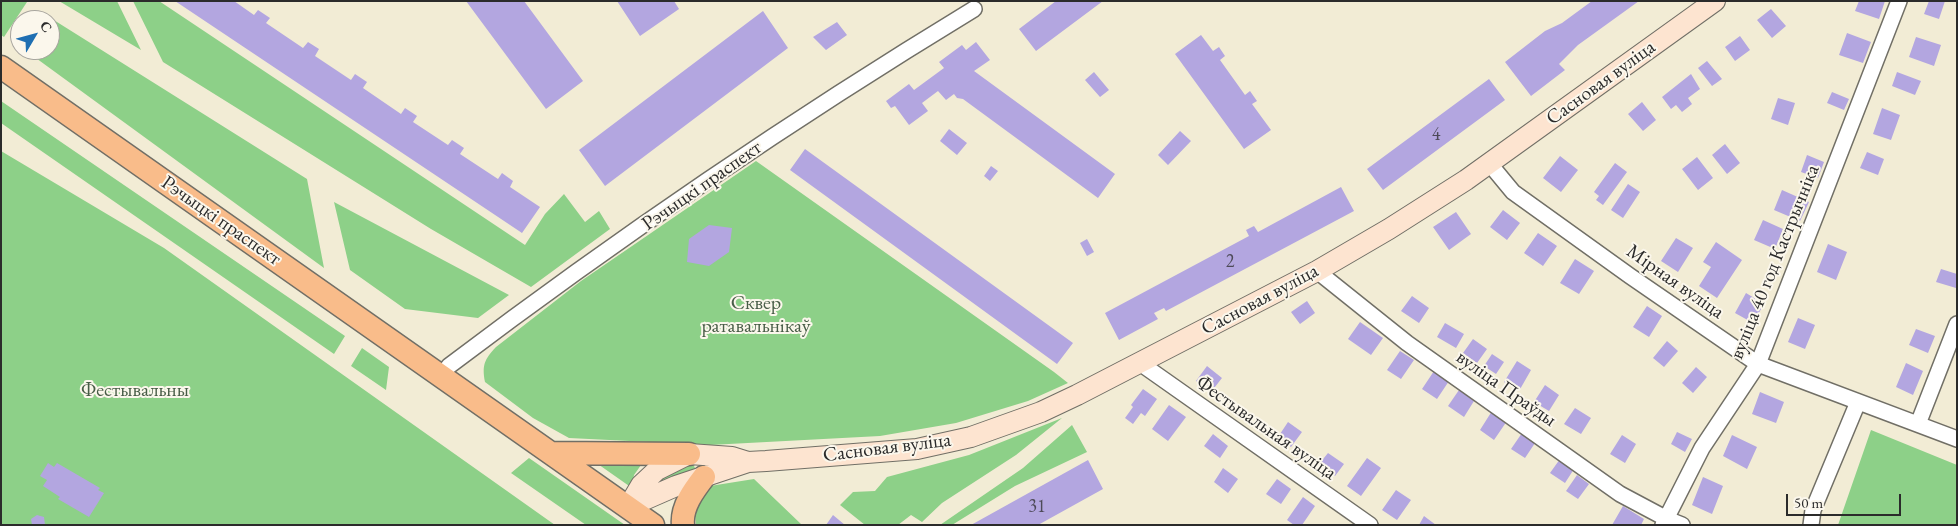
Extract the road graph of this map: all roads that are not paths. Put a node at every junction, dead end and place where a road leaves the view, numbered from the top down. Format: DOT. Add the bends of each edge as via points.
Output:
graph roads {
  1 [pos="1715,1"];
  2 [pos="1899,1"];
  3 [pos="974,9"];
  4 [pos="1,67"];
  5 [pos="1489,163"];
  6 [pos="1317,271"];
  7 [pos="1957,324"];
  8 [pos="1140,363"];
  9 [pos="1758,364"];
  10 [pos="440,377"];
  11 [pos="1858,402"];
  12 [pos="1918,424"];
  13 [pos="1957,438"];
  14 [pos="551,453"];
  15 [pos="689,454"];
  16 [pos="748,462"];
  17 [pos="704,477"];
  18 [pos="628,507"];
  19 [pos="1665,522"];
  20 [pos="653,525"];
  21 [pos="683,525"];
  22 [pos="1370,525"];
  23 [pos="1682,525"];
  24 [pos="1811,525"];
  1 -- 5 [label="main road, Сасновая вуліца"];
  2 -- 9 [label="street, вуліца 40 год Кастрычніка"];
  3 -- 10 [label="street, Рэчыцкі праспект" via="802,116 532,304"];
  4 -- 10 [label="main road, Рэчыцкі праспект"];
  5 -- 6 [label="main road, Сасновая вуліца" via="1389,229"];
  5 -- 9 [label="street, Мірная вуліца" via="1513,192"];
  6 -- 8 [label="main road, Сасновая вуліца"];
  6 -- 19 [label="street, вуліца Праўды" via="1407,343 1620,494"];
  7 -- 12 [label="street"];
  8 -- 16 [label="main road, Сасновая вуліца" via="1040,412 971,437 917,449"];
  8 -- 22 [label="street, Фестывальная вуліца"];
  9 -- 11 [label="street, Мірная вуліца"];
  9 -- 19 [label="street, вуліца 40 год Кастрычніка" via="1702,448"];
  10 -- 14 [label="main road, Рэчыцкі праспект"];
  11 -- 12 [label="street, Мірная вуліца"];
  11 -- 24 [label="street" via="1813,510"];
  12 -- 13 [label="street, Мірная вуліца"];
  14 -- 15 [label="main road"];
  14 -- 18 [label="main road, Рэчыцкі праспект"];
  15 -- 16 [label="main road, Сасновая вуліца" via="732,457"];
  15 -- 18 [label="main road" via="658,470 641,485"];
  16 -- 17 [label="main road, Сасновая вуліца"];
  17 -- 18 [label="main road, Сасновая вуліца"];
  17 -- 21 [label="main road" via="686,507"];
  18 -- 20 [label="main road, Рэчыцкі праспект"];
  19 -- 23 [label="street, вуліца Праўды"];
}
